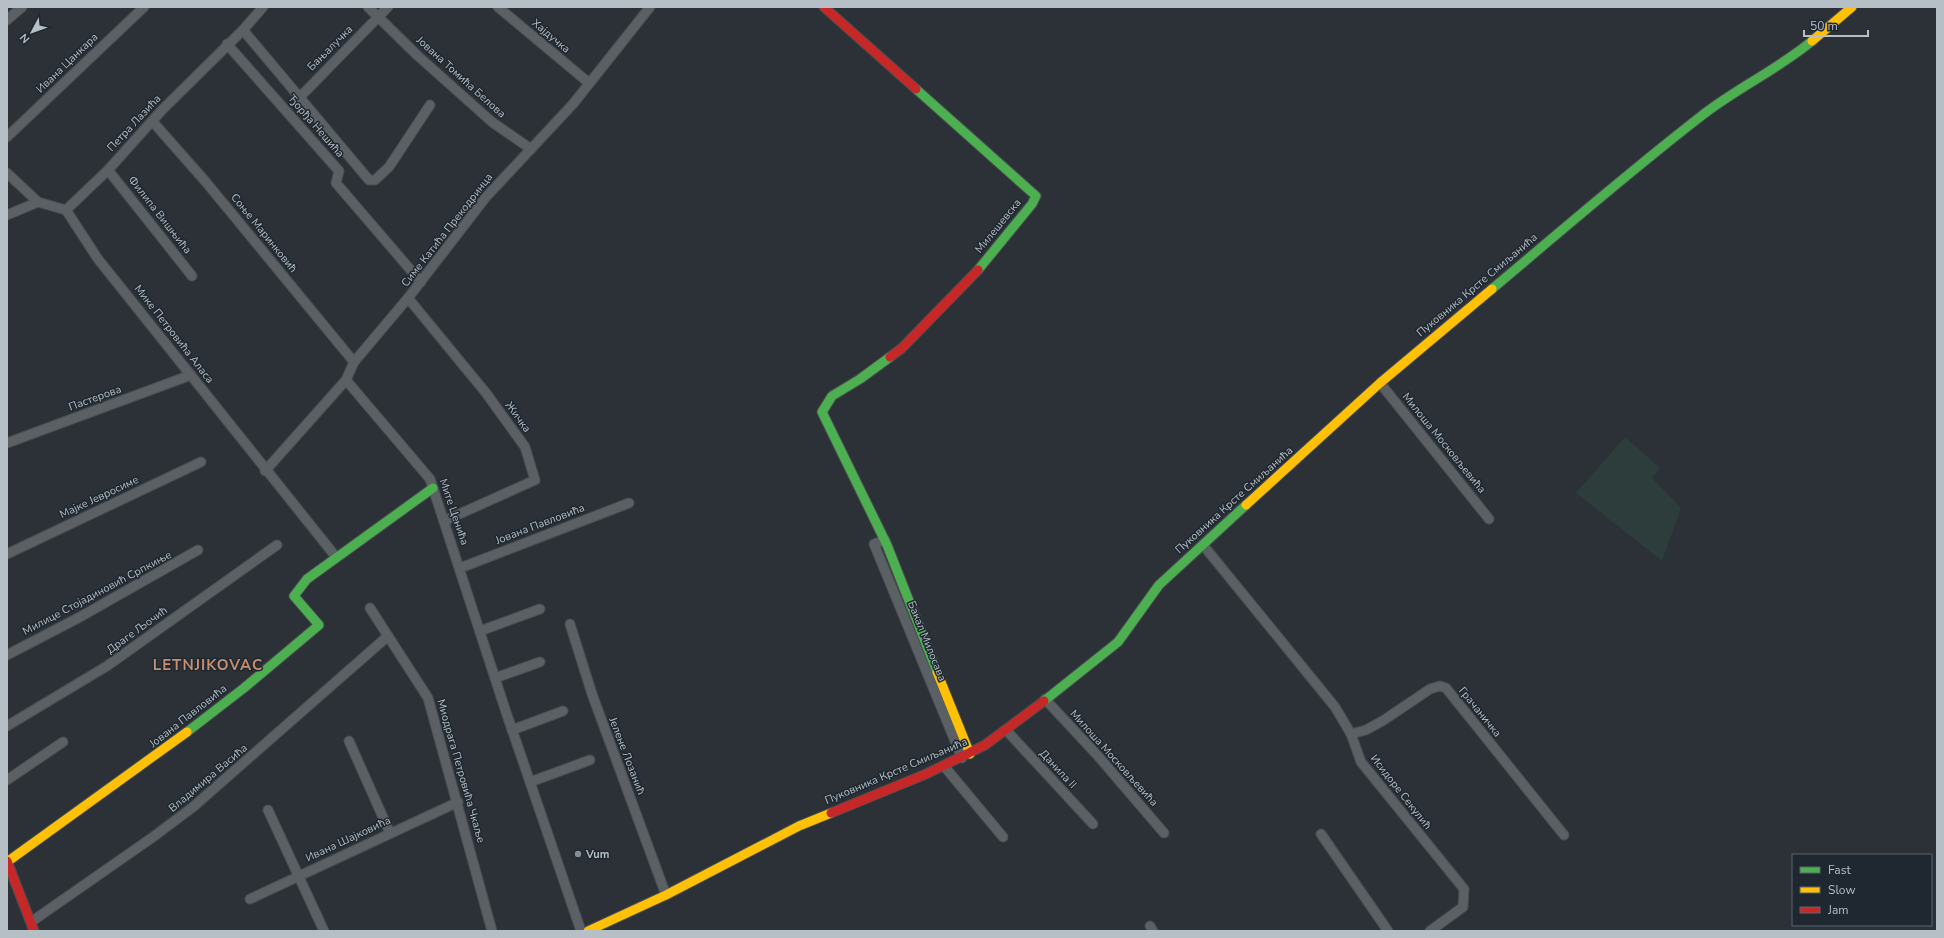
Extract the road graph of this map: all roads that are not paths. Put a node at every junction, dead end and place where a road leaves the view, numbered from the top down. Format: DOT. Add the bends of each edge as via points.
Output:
graph roads {
  1 [pos="22,7"];
  2 [pos="144,7"];
  3 [pos="263,7"];
  4 [pos="368,7"];
  5 [pos="388,7"];
  6 [pos="498,7"];
  7 [pos="650,7"];
  8 [pos="824,7"];
  9 [pos="1852,7"];
  10 [pos="379,18"];
  11 [pos="7,20"];
  12 [pos="243,30"];
  13 [pos="228,44"];
  14 [pos="589,84"];
  15 [pos="300,97"];
  16 [pos="430,105"];
  17 [pos="153,122"];
  18 [pos="7,137"];
  19 [pos="531,149"];
  20 [pos="108,170"];
  21 [pos="7,173"];
  22 [pos="38,202"];
  23 [pos="66,210"];
  24 [pos="7,216"];
  25 [pos="192,276"];
  26 [pos="421,282"];
  27 [pos="408,298"];
  28 [pos="354,362"];
  29 [pos="191,375"];
  30 [pos="346,380"];
  31 [pos="1380,383"];
  32 [pos="822,412"];
  33 [pos="7,443"];
  34 [pos="201,462"];
  35 [pos="265,471"];
  36 [pos="433,488"];
  37 [pos="629,503"];
  38 [pos="1489,519"];
  39 [pos="444,521"];
  40 [pos="277,545"];
  41 [pos="1203,545"];
  42 [pos="198,550"];
  43 [pos="7,554"];
  44 [pos="336,557"];
  45 [pos="460,568"];
  46 [pos="370,608"];
  47 [pos="540,609"];
  48 [pos="570,624"];
  49 [pos="480,631"];
  50 [pos="388,636"];
  51 [pos="7,655"];
  52 [pos="540,662"];
  53 [pos="495,678"];
  54 [pos="1045,699"];
  55 [pos="564,711"];
  56 [pos="7,726"];
  57 [pos="512,730"];
  58 [pos="1006,730"];
  59 [pos="1351,734"];
  60 [pos="349,741"];
  61 [pos="63,742"];
  62 [pos="966,756"];
  63 [pos="590,760"];
  64 [pos="944,766"];
  65 [pos="7,780"];
  66 [pos="530,782"];
  67 [pos="458,802"];
  68 [pos="268,810"];
  69 [pos="1093,824"];
  70 [pos="390,833"];
  71 [pos="1164,833"];
  72 [pos="1321,834"];
  73 [pos="1564,835"];
  74 [pos="1003,838"];
  75 [pos="7,861"];
  76 [pos="299,876"];
  77 [pos="666,895"];
  78 [pos="250,899"];
  79 [pos="32,927"];
  80 [pos="324,931"];
  81 [pos="492,931"];
  82 [pos="581,931"];
  83 [pos="588,931"];
  84 [pos="1388,931"];
  85 [pos="1430,931"];
  1 -- 11 [label="street"];
  2 -- 18 [label="street, Ивана Цанкара"];
  3 -- 12 [label="street, Петра Лазића"];
  4 -- 10 [label="street, Јована Томића Белова"];
  5 -- 10 [label="street, Бањалучка"];
  6 -- 14 [label="street, Хајдучка"];
  7 -- 14 [label="street, Симе Катића Прекодринца"];
  8 -- 32 [label="street, Милешевска" via="1036,196 972,277 902,348 832,396"];
  9 -- 31 [label="street, Пуковника Крсте Смиљанића" via="1797,53 1701,116 1603,194"];
  10 -- 15 [label="street, Бањалучка"];
  10 -- 19 [label="street, Јована Томића Белова" via="492,122"];
  12 -- 13 [label="street, Петра Лазића"];
  12 -- 15 [label="street"];
  13 -- 17 [label="street, Петра Лазића"];
  13 -- 26 [label="street, Ђорђа Нешића" via="339,171 336,183"];
  14 -- 19 [label="street, Симе Катића Прекодринца"];
  15 -- 16 [label="street" via="369,180 376,180 389,167"];
  17 -- 20 [label="street, Петра Лазића"];
  17 -- 28 [label="street, Соње Маринковић"];
  19 -- 26 [label="street, Симе Катића Прекодринца" via="486,197"];
  20 -- 23 [label="street, Петра Лазића"];
  20 -- 25 [label="street, Филипа Вишњића"];
  21 -- 22 [label="street"];
  22 -- 23 [label="street"];
  22 -- 24 [label="street"];
  23 -- 29 [label="street, Мике Петровића Аласа" via="98,259"];
  26 -- 27 [label="street, Симе Катића Прекодринца"];
  27 -- 28 [label="street, Симе Катића Прекодринца"];
  27 -- 39 [label="street, Жичка" via="486,393 525,447 535,480"];
  28 -- 30 [label="street, Симе Катића Прекодринца"];
  29 -- 33 [label="street, Пастерова"];
  29 -- 35 [label="street, Мике Петровића Аласа"];
  30 -- 35 [label="street, Симе Катића Прекодринца"];
  30 -- 36 [label="street, Мите Ценића" via="430,479"];
  31 -- 38 [label="street, Милоша Московљевића"];
  31 -- 41 [label="street, Пуковника Крсте Смиљанића"];
  32 -- 62 [label="street, Бакал Милосава" via="885,540 874,544"];
  34 -- 43 [label="street, Мајке Јевросиме"];
  35 -- 44 [label="street, Мике Петровића Аласа"];
  36 -- 39 [label="street, Мите Ценића"];
  36 -- 44 [label="street"];
  37 -- 45 [label="street, Јована Павловића"];
  39 -- 45 [label="street, Мите Ценића"];
  40 -- 56 [label="street, Драге Љочић" via="107,666"];
  41 -- 54 [label="street, Пуковника Крсте Смиљанића" via="1159,585 1118,642"];
  41 -- 59 [label="street, Исидоре Секулић" via="1335,707"];
  42 -- 51 [label="street, Милице Стојадиновић Српкиње"];
  44 -- 75 [label="street, Јована Павловића" via="307,578 294,596 319,625 277,662 164,751"];
  45 -- 49 [label="street, Мите Ценића"];
  46 -- 50 [label="street, Миодрага Петровића Чкаље"];
  47 -- 49 [label="street"];
  48 -- 77 [label="street, Јелене Лозанић" via="592,694"];
  49 -- 53 [label="street, Мите Ценића"];
  50 -- 67 [label="street, Миодрага Петровића Чкаље" via="428,698"];
  50 -- 79 [label="street, Владимира Васића" via="193,807"];
  52 -- 53 [label="street"];
  53 -- 57 [label="street, Мите Ценића"];
  54 -- 58 [label="street, Пуковника Крсте Смиљанића"];
  54 -- 71 [label="street, Милоша Московљевића"];
  55 -- 57 [label="street"];
  57 -- 66 [label="street, Мите Ценића"];
  58 -- 62 [label="street, Пуковника Крсте Смиљанића"];
  58 -- 69 [label="street, Данила II"];
  59 -- 73 [label="street, Грачаничка" via="1366,730 1384,720 1430,689 1440,686 1446,688"];
  59 -- 85 [label="street, Исидоре Секулић" via="1360,762 1464,889 1463,907"];
  60 -- 70 [label="street"];
  61 -- 65 [label="street"];
  62 -- 64 [label="street, Пуковника Крсте Смиљанића"];
  63 -- 66 [label="street"];
  64 -- 74 [label="street"];
  64 -- 77 [label="street, Пуковника Крсте Смиљанића" via="798,826"];
  66 -- 82 [label="street, Мите Ценића"];
  67 -- 70 [label="street, Ивана Шајковића"];
  67 -- 81 [label="street, Миодрага Петровића Чкаље"];
  68 -- 76 [label="street"];
  70 -- 76 [label="street, Ивана Шајковића"];
  72 -- 84 [label="street"];
  75 -- 79 [label="street"];
  76 -- 78 [label="street, Ивана Шајковића"];
  76 -- 80 [label="street"];
  77 -- 83 [label="street, Пуковника Крсте Смиљанића"];
}
